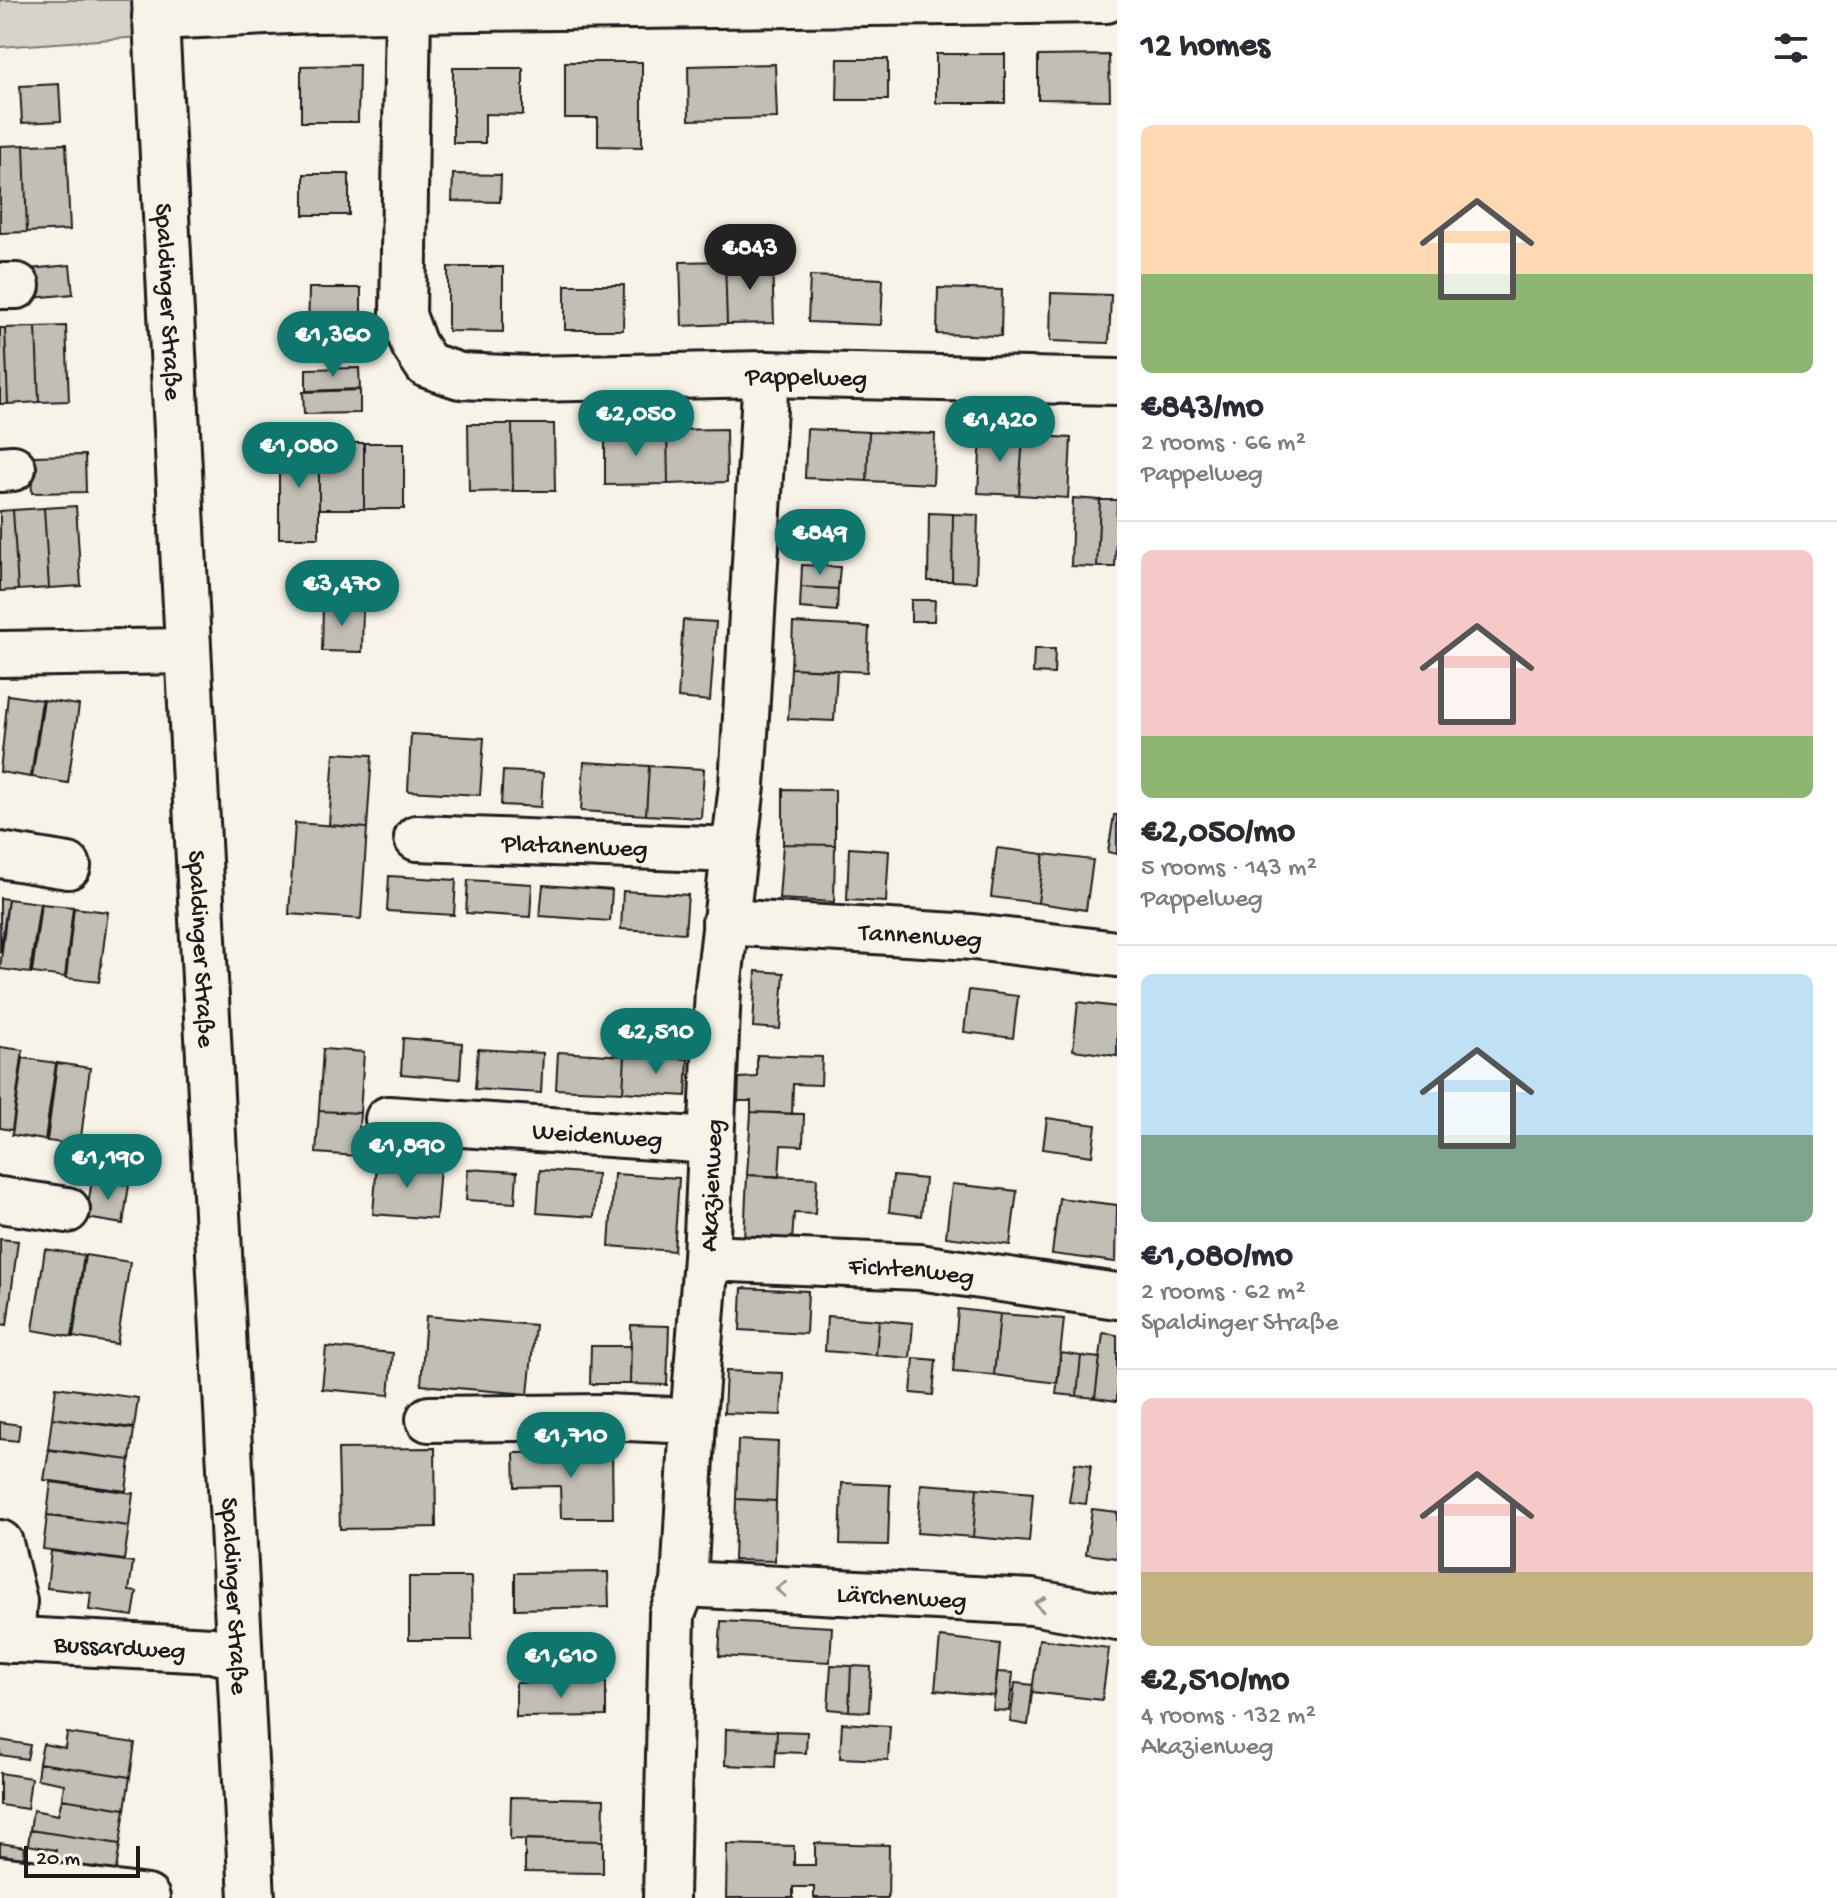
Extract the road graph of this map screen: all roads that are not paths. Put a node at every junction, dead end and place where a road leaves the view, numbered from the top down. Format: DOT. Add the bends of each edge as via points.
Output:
graph roads {
  1 [pos="1106,0"];
  2 [pos="155,9"];
  3 [pos="408,10"];
  4 [pos="766,374"];
  5 [pos="1117,382"];
  6 [pos="188,651"];
  7 [pos="0,654"];
  8 [pos="417,838"];
  9 [pos="735,850"];
  10 [pos="0,855"];
  11 [pos="68,866"];
  12 [pos="725,922"];
  13 [pos="1117,954"];
  14 [pos="388,1119"];
  15 [pos="711,1141"];
  16 [pos="0,1200"];
  17 [pos="67,1210"];
  18 [pos="706,1258"];
  19 [pos="1117,1296"];
  20 [pos="429,1419"];
  21 [pos="693,1421"];
  22 [pos="0,1543"];
  23 [pos="684,1584"];
  24 [pos="1117,1617"];
  25 [pos="6,1640"];
  26 [pos="239,1656"];
  27 [pos="0,1879"];
  28 [pos="147,1898"];
  29 [pos="252,1898"];
  30 [pos="666,1898"];
  1 -- 3 [label="street"];
  2 -- 3 [label="street"];
  2 -- 6 [label="street, Spaldinger Straße"];
  3 -- 4 [label="street, Pappelweg" via="403,315 427,365 460,376 531,379"];
  4 -- 5 [label="street, Pappelweg"];
  4 -- 9 [label="street, Akazienweg"];
  6 -- 7 [label="street"];
  6 -- 26 [label="street, Spaldinger Straße"];
  8 -- 9 [label="street, Platanenweg"];
  9 -- 12 [label="street, Akazienweg"];
  10 -- 11 [label="street"];
  12 -- 13 [label="street, Tannenweg" via="973,937"];
  12 -- 15 [label="street, Akazienweg"];
  14 -- 15 [label="street, Weidenweg"];
  15 -- 18 [label="street, Akazienweg"];
  16 -- 17 [label="street"];
  18 -- 19 [label="street, Fichtenweg" via="919,1267"];
  18 -- 21 [label="street, Akazienweg"];
  20 -- 21 [label="street"];
  21 -- 23 [label="street, Akazienweg"];
  22 -- 25 [label="street" via="14,1601"];
  24 -- 23 [label="street, Lärchenweg, one-way" via="1032,1602"];
  23 -- 30 [label="street, Akazienweg" via="672,1614"];
  25 -- 26 [label="street, Bussardweg" via="211,1650"];
  26 -- 29 [label="street, Spaldinger Straße"];
  27 -- 28 [label="street"];
}
